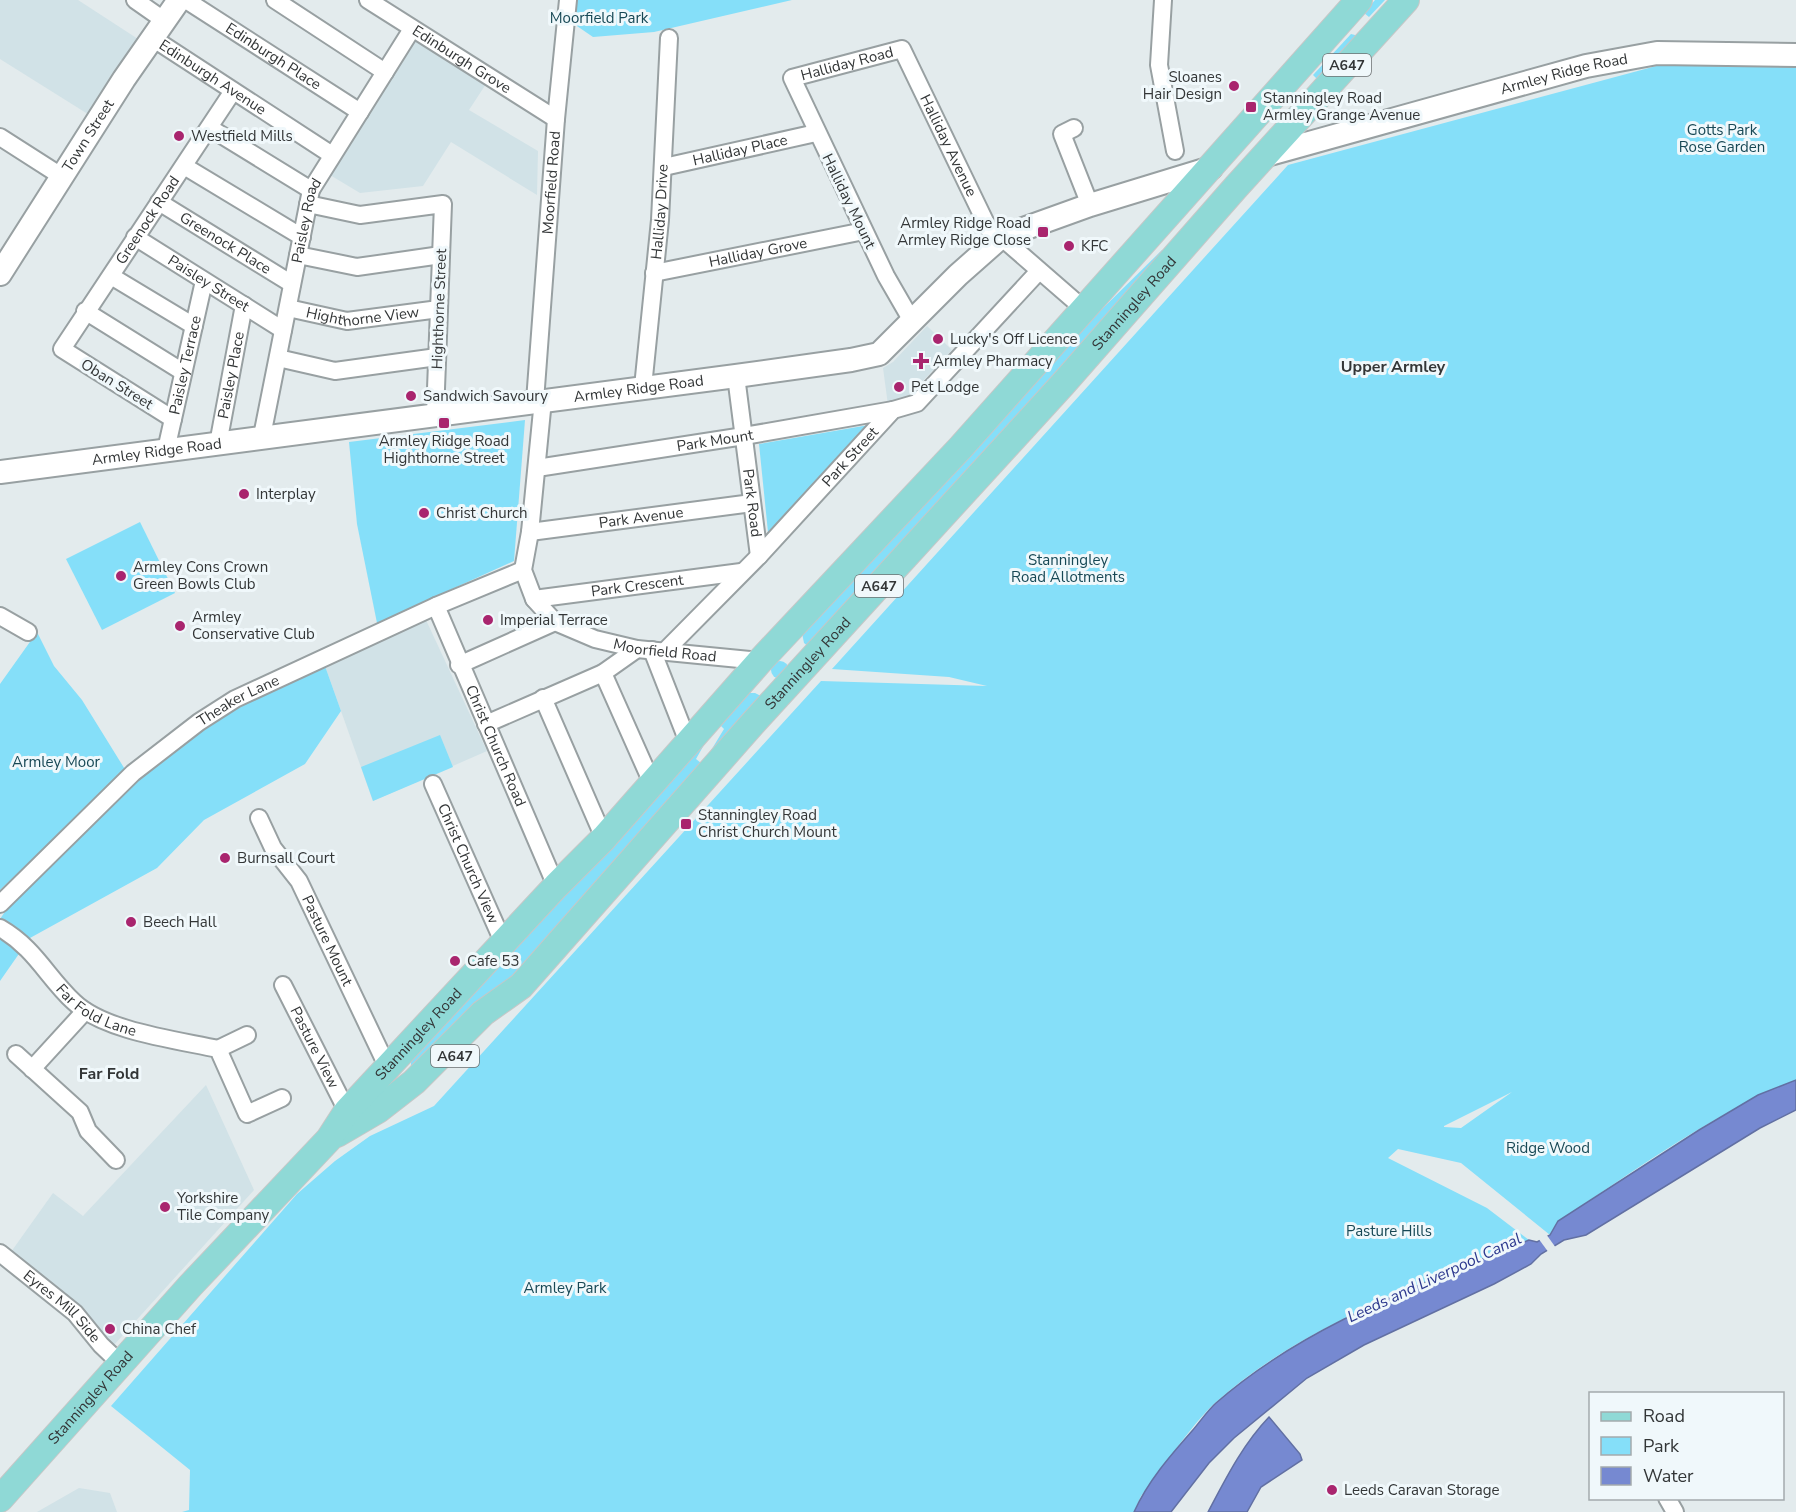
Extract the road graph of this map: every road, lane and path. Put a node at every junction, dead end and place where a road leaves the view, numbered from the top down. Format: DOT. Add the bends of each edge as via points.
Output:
graph roads {
  1 [pos="135,0"];
  2 [pos="179,0"];
  3 [pos="186,0"];
  4 [pos="275,0"];
  5 [pos="368,0"];
  6 [pos="1162,0"];
  7 [pos="1392,0"];
  8 [pos="1406,0"];
  9 [pos="565,2"];
  10 [pos="1353,6"];
  11 [pos="412,29"];
  12 [pos="159,30"];
  13 [pos="669,39"];
  14 [pos="902,49"];
  15 [pos="1796,55"];
  16 [pos="385,72"];
  17 [pos="792,78"];
  18 [pos="233,91"];
  19 [pos="360,112"];
  20 [pos="556,119"];
  21 [pos="210,128"];
  22 [pos="1074,128"];
  23 [pos="1288,130"];
  24 [pos="816,133"];
  25 [pos="1338,133"];
  26 [pos="0,137"];
  27 [pos="1175,151"];
  28 [pos="1266,155"];
  29 [pos="332,156"];
  30 [pos="184,166"];
  31 [pos="664,167"];
  32 [pos="1211,168"];
  33 [pos="62,176"];
  34 [pos="1151,187"];
  35 [pos="1236,187"];
  36 [pos="309,197"];
  37 [pos="159,202"];
  38 [pos="1181,202"];
  39 [pos="1090,205"];
  40 [pos="864,231"];
  41 [pos="135,237"];
  42 [pos="302,237"];
  43 [pos="998,239"];
  44 [pos="298,255"];
  45 [pos="441,255"];
  46 [pos="1039,271"];
  47 [pos="654,273"];
  48 [pos="0,274"];
  49 [pos="111,276"];
  50 [pos="204,281"];
  51 [pos="292,284"];
  52 [pos="244,305"];
  53 [pos="288,308"];
  54 [pos="439,309"];
  55 [pos="1085,310"];
  56 [pos="85,311"];
  57 [pos="912,321"];
  58 [pos="194,326"];
  59 [pos="283,330"];
  60 [pos="62,348"];
  61 [pos="437,357"];
  62 [pos="278,358"];
  63 [pos="183,372"];
  64 [pos="736,376"];
  65 [pos="643,387"];
  66 [pos="539,401"];
  67 [pos="893,410"];
  68 [pos="435,415"];
  69 [pos="173,419"];
  70 [pos="262,436"];
  71 [pos="744,436"];
  72 [pos="218,444"];
  73 [pos="166,450"];
  74 [pos="537,468"];
  75 [pos="0,472"];
  76 [pos="752,503"];
  77 [pos="530,532"];
  78 [pos="759,556"];
  79 [pos="523,570"];
  80 [pos="741,572"];
  81 [pos="534,599"];
  82 [pos="436,606"];
  83 [pos="0,616"];
  84 [pos="555,622"];
  85 [pos="28,632"];
  86 [pos="652,650"];
  87 [pos="763,659"];
  88 [pos="459,665"];
  89 [pos="802,670"];
  90 [pos="603,673"];
  91 [pos="782,692"];
  92 [pos="543,698"];
  93 [pos="486,724"];
  94 [pos="688,742"];
  95 [pos="652,783"];
  96 [pos="433,784"];
  97 [pos="259,818"];
  98 [pos="604,837"];
  99 [pos="556,886"];
  100 [pos="0,904"];
  101 [pos="0,928"];
  102 [pos="504,944"];
  103 [pos="284,985"];
  104 [pos="85,1011"];
  105 [pos="247,1035"];
  106 [pos="218,1049"];
  107 [pos="16,1054"];
  108 [pos="388,1068"];
  109 [pos="32,1069"];
  110 [pos="282,1098"];
  111 [pos="347,1111"];
  112 [pos="329,1139"];
  113 [pos="116,1160"];
  114 [pos="4,1255"];
  115 [pos="121,1364"];
  116 [pos="0,1499"];
  1 -- 12 [label="street, Edinburgh Avenue"];
  2 -- 12 [label="street, Town Street"];
  3 -- 19 [label="street, Edinburgh Place"];
  4 -- 16 [label="street"];
  5 -- 11 [label="street, Edinburgh Grove"];
  6 -- 27 [label="street" via="1159,65"];
  7 -- 10 [label="main road" via="1371,24 1364,24"];
  8 -- 23 [label="main road, Stanningley Road / A647"];
  9 -- 20 [label="street, Moorfield Road"];
  10 -- 32 [label="main road, Stanningley Road / A647"];
  11 -- 16 [label="street, Paisley Road"];
  11 -- 20 [label="street, Edinburgh Grove"];
  12 -- 18 [label="street, Edinburgh Avenue"];
  12 -- 33 [label="street, Town Street"];
  13 -- 31 [label="street, Halliday Drive"];
  14 -- 17 [label="street, Halliday Road"];
  14 -- 43 [label="street, Halliday Avenue"];
  15 -- 25 [label="street, Armley Ridge Road" via="1650,54 1586,66"];
  16 -- 19 [label="street, Paisley Road"];
  17 -- 24 [label="street, Halliday Mount"];
  18 -- 21 [label="street, Greenock Road"];
  18 -- 29 [label="street, Edinburgh Avenue"];
  19 -- 29 [label="street, Paisley Road"];
  20 -- 66 [label="street, Moorfield Road"];
  21 -- 30 [label="street, Greenock Road"];
  21 -- 36 [label="street"];
  22 -- 39 [label="street" via="1062,134"];
  23 -- 25 [label="street, Armley Ridge Road"];
  23 -- 28 [label="main road, Stanningley Road / A647"];
  23 -- 32 [label="main road" via="1263,130"];
  24 -- 31 [label="street, Halliday Place"];
  24 -- 40 [label="street, Halliday Mount"];
  25 -- 28 [label="street, Armley Ridge Road"];
  26 -- 33 [label="street"];
  28 -- 35 [label="main road, Stanningley Road / A647"];
  29 -- 36 [label="street, Paisley Road"];
  30 -- 37 [label="street, Greenock Road"];
  30 -- 42 [label="street"];
  31 -- 47 [label="street, Halliday Drive"];
  32 -- 34 [label="street, Armley Ridge Road"];
  32 -- 38 [label="main road, Stanningley Road / A647"];
  33 -- 48 [label="street, Town Street"];
  34 -- 38 [label="street" via="1164,189"];
  34 -- 39 [label="street, Armley Ridge Road"];
  35 -- 38 [label="main road"];
  35 -- 89 [label="main road, Stanningley Road / A647"];
  36 -- 42 [label="street, Paisley Road"];
  36 -- 45 [label="street, Highthorne Street" via="360,214 443,204"];
  37 -- 41 [label="street, Greenock Road"];
  37 -- 51 [label="street, Greenock Place"];
  38 -- 55 [label="main road, Stanningley Road / A647"];
  39 -- 43 [label="street, Armley Ridge Road"];
  40 -- 47 [label="street, Halliday Grove"];
  40 -- 57 [label="street, Halliday Mount"];
  41 -- 49 [label="street, Greenock Road"];
  41 -- 50 [label="street, Paisley Street"];
  42 -- 44 [label="street, Paisley Road"];
  43 -- 46 [label="street"];
  43 -- 57 [label="street, Armley Ridge Road"];
  44 -- 45 [label="street" via="357,267"];
  44 -- 51 [label="street, Paisley Road"];
  45 -- 54 [label="street, Highthorne Street"];
  46 -- 55 [label="street"];
  46 -- 67 [label="street, Park Street" via="917,404"];
  47 -- 65 [label="street, Halliday Drive"];
  49 -- 56 [label="street, Greenock Road"];
  49 -- 58 [label="street"];
  50 -- 52 [label="street, Paisley Street"];
  50 -- 58 [label="street, Paisley Terrace"];
  51 -- 53 [label="street, Paisley Road"];
  52 -- 59 [label="street, Paisley Street"];
  52 -- 72 [label="street, Paisley Place"];
  53 -- 54 [label="street, Highthorne View" via="347,321"];
  53 -- 59 [label="street, Paisley Road"];
  54 -- 61 [label="street, Highthorne Street"];
  55 -- 87 [label="main road, Stanningley Road / A647"];
  56 -- 60 [label="street, Greenock Road"];
  56 -- 63 [label="street"];
  57 -- 64 [label="street, Armley Ridge Road" via="879,354"];
  58 -- 63 [label="street, Paisley Terrace"];
  59 -- 62 [label="street, Paisley Road"];
  60 -- 69 [label="street, Oban Street"];
  61 -- 62 [label="street" via="335,371"];
  61 -- 68 [label="street, Highthorne Street"];
  62 -- 70 [label="street, Paisley Road"];
  63 -- 69 [label="street, Paisley Terrace"];
  64 -- 65 [label="street, Armley Ridge Road"];
  64 -- 71 [label="street, Park Road"];
  65 -- 66 [label="street, Armley Ridge Road"];
  66 -- 68 [label="street, Armley Ridge Road"];
  66 -- 74 [label="street, Moorfield Road"];
  67 -- 71 [label="street, Park Mount"];
  67 -- 78 [label="street, Park Street"];
  68 -- 70 [label="street, Armley Ridge Road"];
  69 -- 73 [label="street, Paisley Terrace"];
  70 -- 72 [label="street, Armley Ridge Road"];
  71 -- 74 [label="street, Park Mount"];
  71 -- 76 [label="street, Park Road"];
  72 -- 73 [label="street, Armley Ridge Road"];
  73 -- 75 [label="street, Armley Ridge Road"];
  74 -- 77 [label="street, Moorfield Road"];
  76 -- 77 [label="street, Park Avenue"];
  76 -- 78 [label="street, Park Road"];
  77 -- 79 [label="street, Moorfield Road"];
  78 -- 80 [label="street, Park Street"];
  79 -- 81 [label="street, Moorfield Road"];
  79 -- 82 [label="street, Theaker Lane"];
  80 -- 81 [label="street, Park Crescent"];
  80 -- 86 [label="street, Park Street"];
  81 -- 84 [label="street, Moorfield Road"];
  82 -- 88 [label="street, Christ Church Road"];
  82 -- 100 [label="street, Theaker Lane" via="235,699 199,722 133,773"];
  83 -- 85 [label="street"];
  84 -- 86 [label="street, Moorfield Road" via="595,639"];
  84 -- 88 [label="street"];
  86 -- 87 [label="street, Moorfield Road"];
  86 -- 90 [label="street, Park Street"];
  86 -- 94 [label="street"];
  87 -- 89 [label="main road" via="795,654"];
  87 -- 91 [label="main road" via="765,684"];
  87 -- 94 [label="main road, Stanningley Road / A647"];
  88 -- 93 [label="street, Christ Church Road"];
  89 -- 91 [label="main road, Stanningley Road / A647"];
  90 -- 92 [label="street, Park Street"];
  90 -- 95 [label="street"];
  91 -- 112 [label="main road, Stanningley Road / A647" via="521,986 483,1013 414,1082 378,1110"];
  92 -- 93 [label="street, Park Street"];
  92 -- 98 [label="street"];
  93 -- 99 [label="street, Christ Church Road"];
  94 -- 95 [label="main road, Stanningley Road / A647"];
  95 -- 98 [label="main road, Stanningley Road / A647"];
  96 -- 102 [label="street, Christ Church View"];
  97 -- 108 [label="street, Pasture Mount" via="273,848 299,881"];
  98 -- 99 [label="main road, Stanningley Road / A647"];
  99 -- 102 [label="main road, Stanningley Road / A647"];
  101 -- 104 [label="street, Far Fold Lane" via="33,952"];
  102 -- 108 [label="main road, Stanningley Road / A647"];
  103 -- 111 [label="street, Pasture View"];
  104 -- 106 [label="street, Far Fold Lane" via="111,1024"];
  104 -- 109 [label="street"];
  105 -- 106 [label="street"];
  106 -- 110 [label="street" via="247,1114"];
  107 -- 109 [label="street"];
  108 -- 111 [label="main road, Stanningley Road / A647"];
  109 -- 113 [label="street" via="80,1112 88,1131"];
  111 -- 112 [label="main road, Stanningley Road / A647"];
  112 -- 115 [label="main road, Stanningley Road / A647"];
  114 -- 115 [label="street, Eyres Mill Side" via="75,1313"];
  115 -- 116 [label="main road, Stanningley Road / A647"];
}
